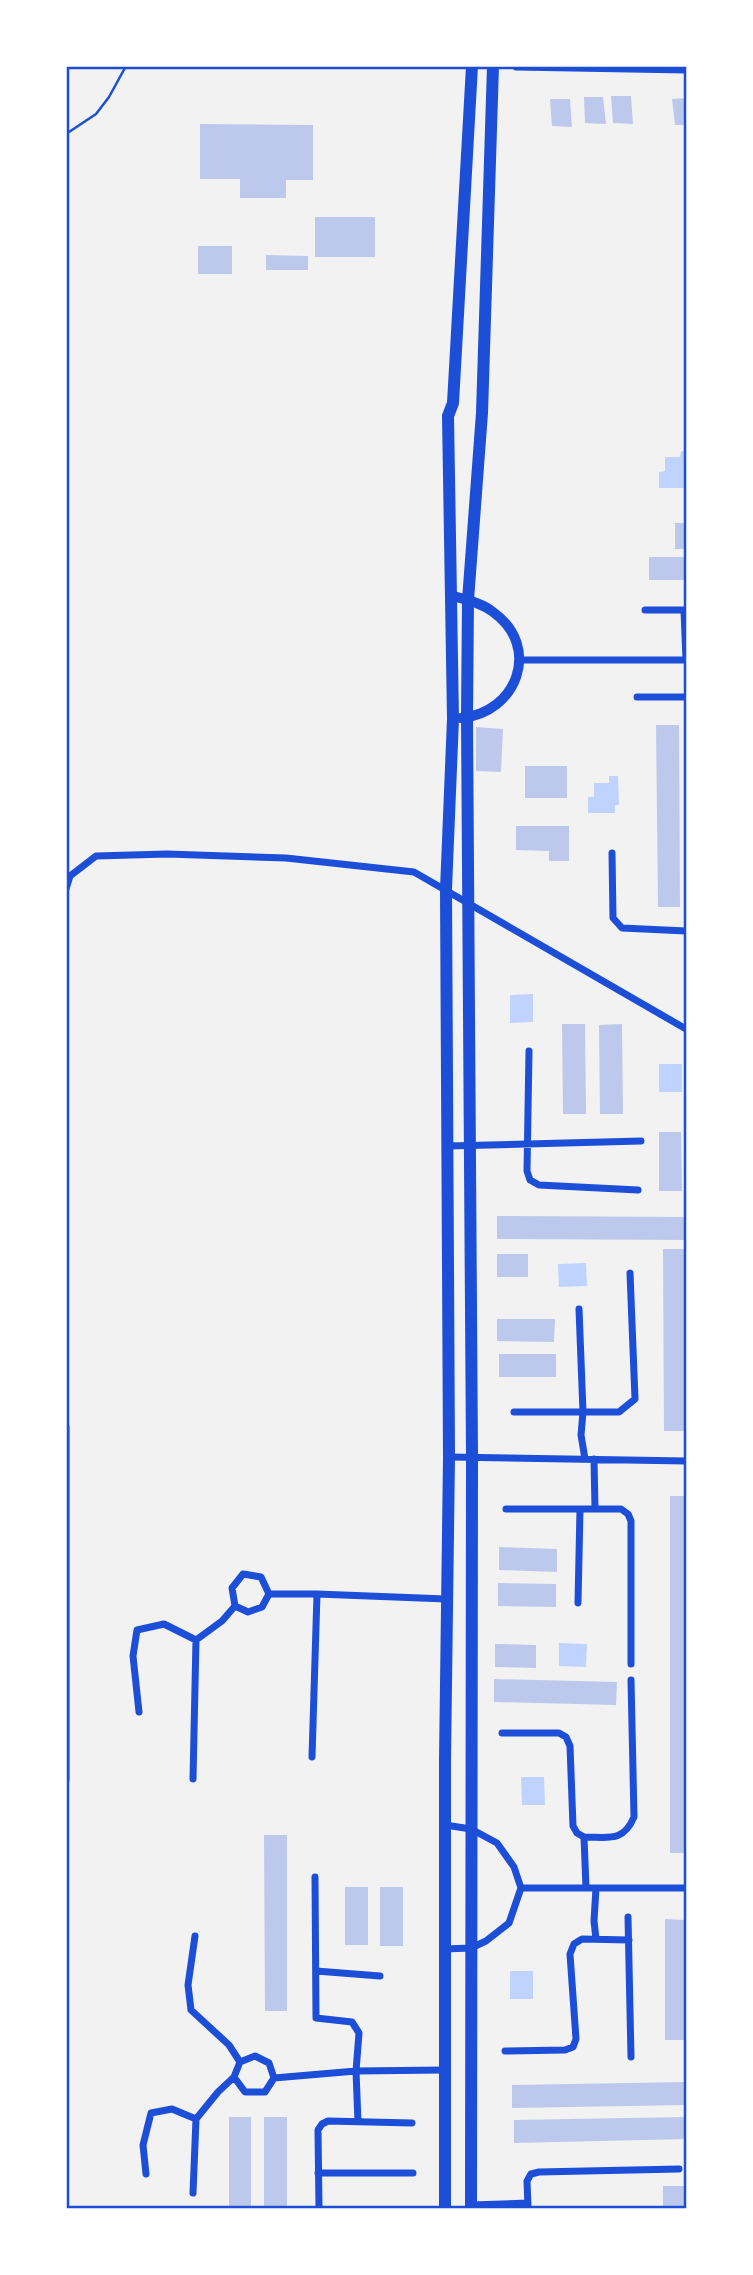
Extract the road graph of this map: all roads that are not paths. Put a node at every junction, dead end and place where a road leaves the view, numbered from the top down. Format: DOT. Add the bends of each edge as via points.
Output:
graph roads {
  1 [pos="472,66"];
  2 [pos="493,66"];
  3 [pos="516,67"];
  4 [pos="687,69"];
  5 [pos="452,596"];
  6 [pos="468,600"];
  7 [pos="645,610"];
  8 [pos="685,610"];
  9 [pos="521,660"];
  10 [pos="686,660"];
  11 [pos="637,697"];
  12 [pos="687,697"];
  13 [pos="467,718"];
  14 [pos="453,719"];
  15 [pos="612,853"];
  16 [pos="66,889"];
  17 [pos="446,889"];
  18 [pos="468,903"];
  19 [pos="687,930"];
  20 [pos="687,1029"];
  21 [pos="529,1051"];
  22 [pos="641,1141"];
  23 [pos="527,1142"];
  24 [pos="470,1144"];
  25 [pos="448,1146"];
  26 [pos="638,1190"];
  27 [pos="631,1273"];
  28 [pos="579,1309"];
  29 [pos="514,1412"];
  30 [pos="583,1412"];
  31 [pos="66,1427"];
  32 [pos="449,1457"];
  33 [pos="472,1457"];
  34 [pos="590,1459"];
  35 [pos="687,1461"];
  36 [pos="506,1509"];
  37 [pos="580,1509"];
  38 [pos="594,1509"];
  39 [pos="269,1594"];
  40 [pos="317,1594"];
  41 [pos="446,1599"];
  42 [pos="578,1603"];
  43 [pos="235,1606"];
  44 [pos="196,1640"];
  45 [pos="631,1664"];
  46 [pos="631,1681"];
  47 [pos="139,1712"];
  48 [pos="502,1732"];
  49 [pos="312,1757"];
  50 [pos="193,1779"];
  51 [pos="66,1780"];
  52 [pos="445,1825"];
  53 [pos="471,1829"];
  54 [pos="584,1837"];
  55 [pos="314,1877"];
  56 [pos="521,1888"];
  57 [pos="586,1888"];
  58 [pos="596,1888"];
  59 [pos="687,1888"];
  60 [pos="628,1917"];
  61 [pos="195,1936"];
  62 [pos="596,1939"];
  63 [pos="629,1940"];
  64 [pos="471,1948"];
  65 [pos="444,1949"];
  66 [pos="316,1971"];
  67 [pos="380,1976"];
  68 [pos="505,2051"];
  69 [pos="631,2057"];
  70 [pos="240,2062"];
  71 [pos="444,2070"];
  72 [pos="356,2071"];
  73 [pos="234,2077"];
  74 [pos="274,2078"];
  75 [pos="197,2119"];
  76 [pos="358,2122"];
  77 [pos="412,2123"];
  78 [pos="679,2169"];
  79 [pos="318,2173"];
  80 [pos="413,2173"];
  81 [pos="146,2174"];
  82 [pos="193,2193"];
  83 [pos="528,2206"];
  84 [pos="471,2207"];
  85 [pos="318,2208"];
  86 [pos="445,2208"];
  1 -- 5 [label="main road" via="453,403 448,416"];
  2 -- 6 [label="main road" via="482,413"];
  3 -- 4 [label="street"];
  5 -- 6 [label="street"];
  5 -- 14 [label="main road"];
  6 -- 9 [label="street" via="504,621"];
  6 -- 13 [label="main road"];
  7 -- 8 [label="street"];
  8 -- 10 [label="street"];
  9 -- 10 [label="street"];
  9 -- 13 [label="street" via="506,697 493,708"];
  11 -- 12 [label="street"];
  13 -- 14 [label="street"];
  13 -- 18 [label="main road"];
  14 -- 17 [label="main road"];
  15 -- 19 [label="street" via="614,918 622,928"];
  16 -- 17 [label="street" via="70,876 96,856 167,854 286,858 414,872"];
  17 -- 18 [label="street"];
  17 -- 25 [label="main road"];
  18 -- 20 [label="street"];
  18 -- 24 [label="main road"];
  21 -- 23 [label="street"];
  22 -- 23 [label="street"];
  23 -- 24 [label="street"];
  23 -- 26 [label="street" via="527,1171 530,1180 539,1185"];
  24 -- 25 [label="street"];
  24 -- 33 [label="main road"];
  25 -- 32 [label="main road"];
  27 -- 30 [label="street" via="635,1399 619,1412"];
  28 -- 30 [label="street"];
  29 -- 30 [label="street"];
  30 -- 34 [label="street" via="581,1434"];
  31 -- 51 [label="street"];
  32 -- 33 [label="street"];
  32 -- 41 [label="main road"];
  33 -- 34 [label="street"];
  33 -- 53 [label="main road"];
  34 -- 35 [label="street"];
  34 -- 38 [label="street"];
  36 -- 37 [label="street"];
  37 -- 38 [label="street"];
  37 -- 42 [label="street"];
  38 -- 45 [label="street" via="621,1509 631,1521"];
  39 -- 40 [label="street"];
  39 -- 43 [label="street" via="262,1607 248,1612"];
  39 -- 43 [label="street" via="261,1577 243,1574 232,1588"];
  40 -- 41 [label="street"];
  40 -- 49 [label="street"];
  41 -- 52 [label="main road"];
  43 -- 44 [label="street"];
  44 -- 47 [label="street" via="164,1624 136,1630 133,1656"];
  44 -- 50 [label="street"];
  46 -- 54 [label="street" via="634,1817 628,1831 617,1837"];
  48 -- 54 [label="street" via="559,1732 566,1737 573,1826"];
  52 -- 53 [label="street"];
  52 -- 65 [label="main road"];
  53 -- 56 [label="street" via="497,1843 514,1867"];
  53 -- 64 [label="main road"];
  54 -- 57 [label="street"];
  55 -- 66 [label="street"];
  56 -- 57 [label="street"];
  56 -- 64 [label="street" via="509,1923"];
  57 -- 58 [label="street"];
  58 -- 59 [label="street"];
  58 -- 62 [label="street"];
  60 -- 63 [label="street"];
  61 -- 70 [label="street" via="188,1985 191,2010 229,2045"];
  62 -- 63 [label="street"];
  62 -- 68 [label="street" via="582,1939 570,1954 573,2047"];
  63 -- 69 [label="street"];
  64 -- 65 [label="street"];
  64 -- 84 [label="main road"];
  65 -- 71 [label="main road"];
  66 -- 67 [label="street"];
  66 -- 72 [label="street" via="316,2018 352,2022 359,2033"];
  70 -- 73 [label="street"];
  70 -- 74 [label="street" via="254,2056 269,2063"];
  71 -- 72 [label="street"];
  71 -- 86 [label="main road"];
  72 -- 74 [label="street"];
  72 -- 76 [label="street"];
  73 -- 74 [label="street" via="245,2092 265,2092"];
  73 -- 75 [label="street"];
  75 -- 81 [label="street" via="172,2109 151,2113 143,2145"];
  75 -- 82 [label="street"];
  76 -- 77 [label="street"];
  76 -- 79 [label="street" via="322,2124"];
  78 -- 83 [label="street" via="539,2172 527,2181"];
  79 -- 80 [label="street"];
  79 -- 85 [label="street"];
  83 -- 84 [label="street"];
}
